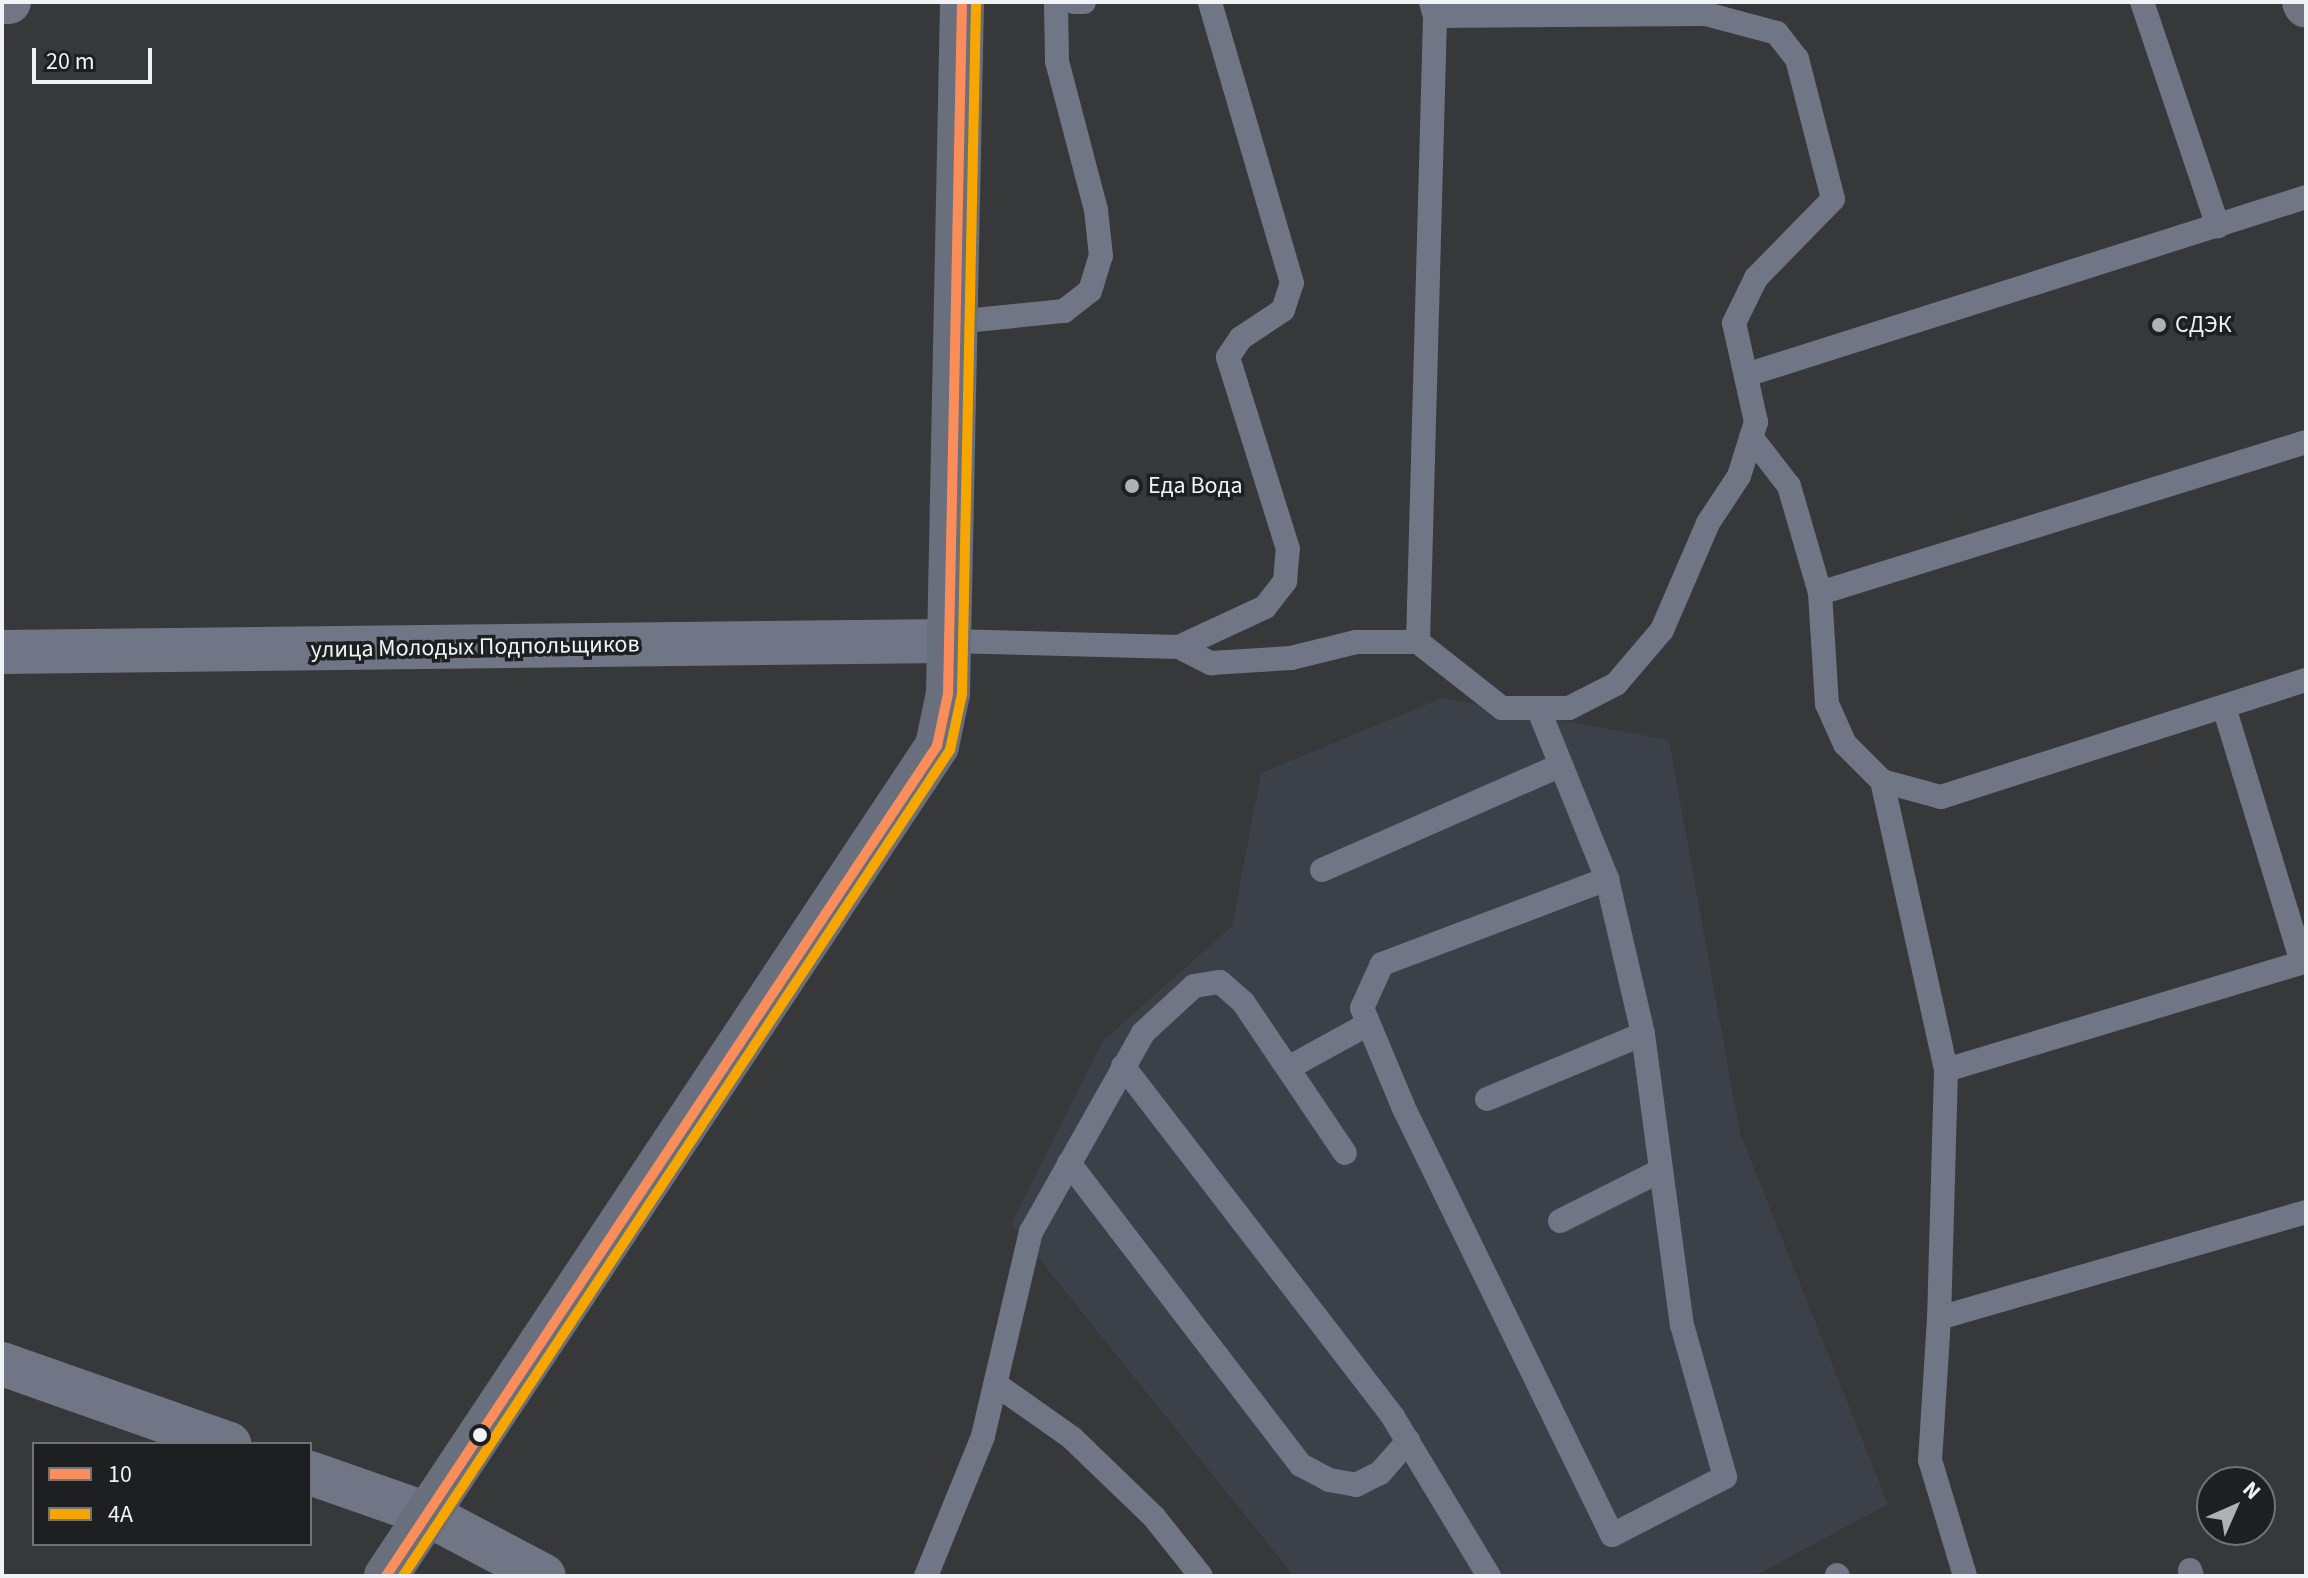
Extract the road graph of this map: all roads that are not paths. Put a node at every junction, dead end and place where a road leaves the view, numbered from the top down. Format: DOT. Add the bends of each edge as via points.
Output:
graph roads {
  1 [pos="2,2"];
  2 [pos="9,2"];
  3 [pos="962,2"];
  4 [pos="1056,2"];
  5 [pos="1074,2"];
  6 [pos="1084,2"];
  7 [pos="1210,2"];
  8 [pos="2142,2"];
  9 [pos="1433,9"];
  10 [pos="2306,197"];
  11 [pos="2218,227"];
  12 [pos="955,322"];
  13 [pos="1746,375"];
  14 [pos="1751,437"];
  15 [pos="2306,442"];
  16 [pos="1820,593"];
  17 [pos="949,641"];
  18 [pos="1418,642"];
  19 [pos="1179,647"];
  20 [pos="2,652"];
  21 [pos="2306,680"];
  22 [pos="2224,707"];
  23 [pos="1538,708"];
  24 [pos="1559,766"];
  25 [pos="1882,781"];
  26 [pos="1322,870"];
  27 [pos="1607,879"];
  28 [pos="2304,962"];
  29 [pos="1368,1024"];
  30 [pos="1643,1034"];
  31 [pos="1123,1066"];
  32 [pos="1288,1068"];
  33 [pos="1946,1070"];
  34 [pos="1487,1099"];
  35 [pos="1345,1153"];
  36 [pos="1069,1163"];
  37 [pos="1658,1172"];
  38 [pos="2306,1212"];
  39 [pos="1560,1221"];
  40 [pos="1939,1318"];
  41 [pos="2,1364"];
  42 [pos="997,1385"];
  43 [pos="1408,1441"];
  44 [pos="223,1442"];
  45 [pos="312,1474"];
  46 [pos="427,1514"];
  47 [pos="386,1576"];
  48 [pos="544,1576"];
  49 [pos="926,1576"];
  50 [pos="1201,1576"];
  51 [pos="1489,1576"];
  52 [pos="1965,1576"];
  1 -- 2 [label="street"];
  3 -- 12 [label="main road"];
  4 -- 12 [label="lane" via="1057,61 1096,210 1101,256 1090,291 1064,311"];
  5 -- 6 [label="lane"];
  7 -- 19 [label="lane" via="1292,283 1283,310 1241,338 1228,357 1288,549 1285,581 1265,607"];
  8 -- 11 [label="lane"];
  9 -- 13 [label="lane" via="1706,14 1777,33 1797,59 1833,199 1756,278 1734,323"];
  9 -- 18 [label="lane"];
  10 -- 11 [label="lane"];
  11 -- 13 [label="lane"];
  12 -- 17 [label="main road"];
  13 -- 14 [label="lane" via="1756,422"];
  14 -- 16 [label="lane" via="1789,486"];
  14 -- 23 [label="lane" via="1739,476 1708,523 1662,630 1616,684 1569,708"];
  15 -- 16 [label="lane"];
  16 -- 25 [label="lane" via="1827,704 1845,744"];
  17 -- 19 [label="lane"];
  17 -- 20 [label="street, улица Молодых Подпольщиков"];
  17 -- 46 [label="main road" via="948,694 937,746"];
  18 -- 19 [label="lane" via="1356,642 1291,658 1211,663"];
  18 -- 23 [label="lane" via="1502,708"];
  21 -- 22 [label="lane"];
  22 -- 25 [label="lane" via="1941,797"];
  22 -- 28 [label="lane"];
  23 -- 24 [label="lane"];
  24 -- 26 [label="lane"];
  24 -- 27 [label="lane"];
  25 -- 33 [label="lane"];
  27 -- 29 [label="lane" via="1382,964 1367,986 1362,1008"];
  27 -- 30 [label="lane"];
  28 -- 33 [label="lane"];
  29 -- 32 [label="lane"];
  29 -- 37 [label="lane" via="1612,1535 1725,1477 1682,1325"];
  30 -- 34 [label="lane"];
  30 -- 37 [label="lane"];
  31 -- 32 [label="lane" via="1143,1033 1194,986 1220,982 1243,1002"];
  31 -- 36 [label="lane"];
  31 -- 43 [label="lane"];
  32 -- 35 [label="lane"];
  33 -- 40 [label="lane"];
  36 -- 42 [label="lane" via="1031,1232"];
  36 -- 43 [label="lane" via="1301,1465 1329,1480 1356,1485 1380,1473"];
  37 -- 39 [label="lane"];
  38 -- 40 [label="lane"];
  40 -- 52 [label="lane" via="1930,1460"];
  41 -- 44 [label="street"];
  42 -- 49 [label="lane" via="983,1436"];
  42 -- 50 [label="lane" via="1072,1438 1154,1517"];
  43 -- 51 [label="lane"];
  45 -- 46 [label="street"];
  46 -- 47 [label="main road"];
  46 -- 48 [label="street"];
}
